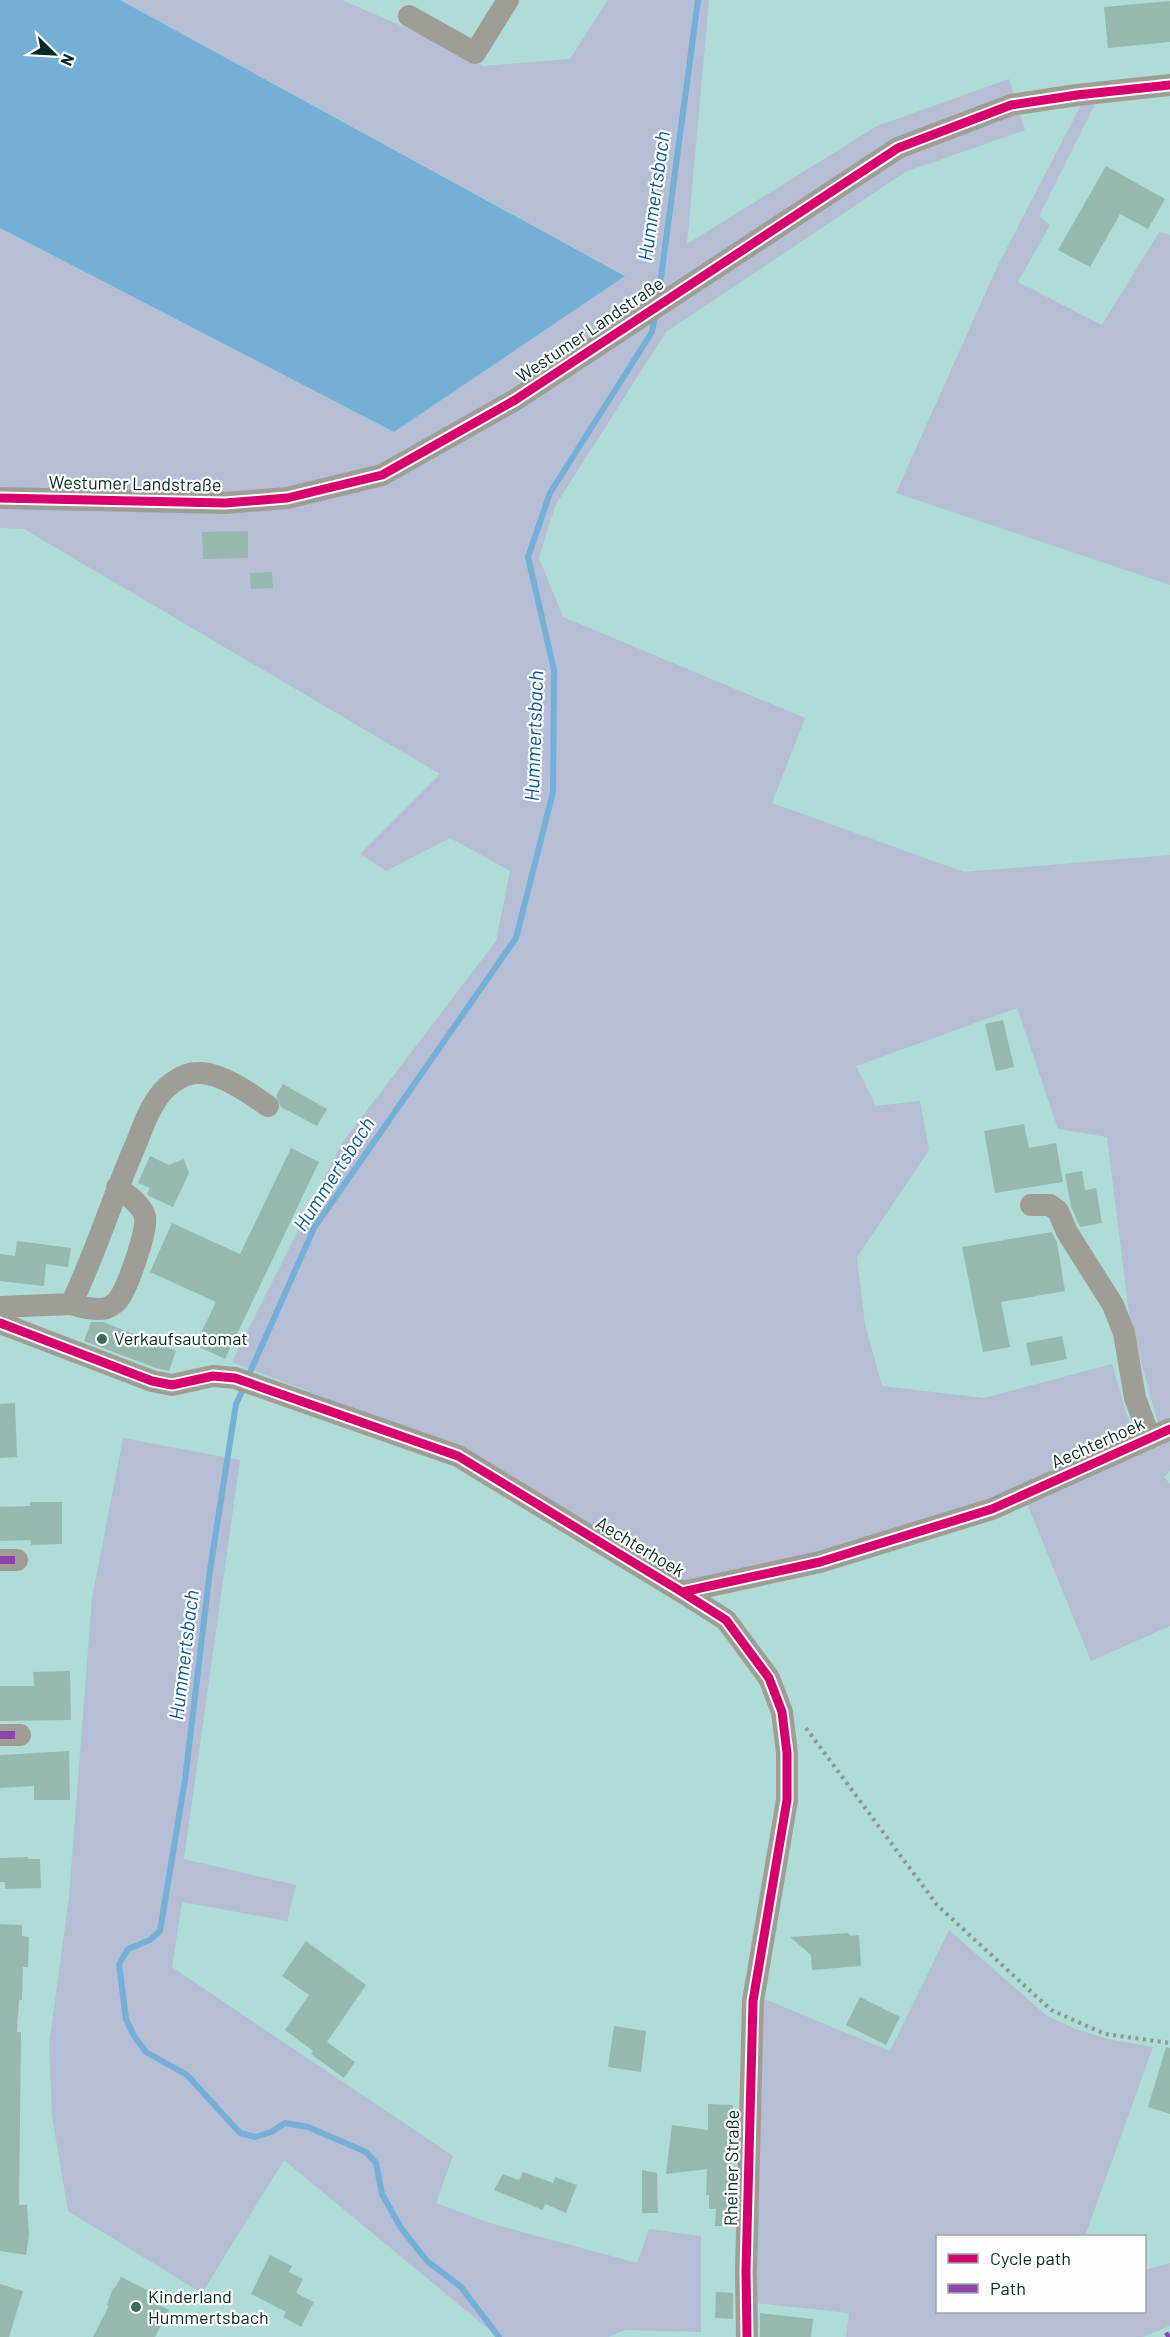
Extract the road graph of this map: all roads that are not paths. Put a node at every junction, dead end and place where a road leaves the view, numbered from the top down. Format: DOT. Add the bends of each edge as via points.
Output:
graph roads {
  1 [pos="508,0"];
  2 [pos="402,9"];
  3 [pos="1170,85"];
  4 [pos="0,498"];
  5 [pos="268,1106"];
  6 [pos="117,1187"];
  7 [pos="1032,1205"];
  8 [pos="70,1304"];
  9 [pos="43,1305"];
  10 [pos="0,1306"];
  11 [pos="0,1323"];
  12 [pos="34,1335"];
  13 [pos="1160,1433"];
  14 [pos="682,1592"];
  15 [pos="747,2337"];
  1 -- 2 [label="street" via="476,53"];
  3 -- 4 [label="street, Westumer Landstraße" via="1011,105 898,148 515,400 382,474 287,498 225,503"];
  5 -- 6 [label="street" via="224,1080 201,1072 179,1077 162,1092 151,1110"];
  6 -- 8 [label="street"];
  6 -- 8 [label="street" via="145,1216 145,1234 132,1267 119,1299 109,1307"];
  7 -- 13 [label="street" via="1050,1205 1058,1211 1066,1232 1113,1305 1124,1333 1135,1398"];
  8 -- 9 [label="street"];
  9 -- 10 [label="street"];
  9 -- 12 [label="street"];
  11 -- 12 [label="street"];
  12 -- 14 [label="street, Aechterhoek" via="153,1381 172,1385 213,1376 235,1378 458,1456"];
  13 -- 14 [label="street, Aechterhoek" via="992,1509 820,1562"];
  14 -- 15 [label="street, Rheiner Straße" via="726,1620 770,1678 782,1712 788,1753 787,1800 753,2001"];
}
